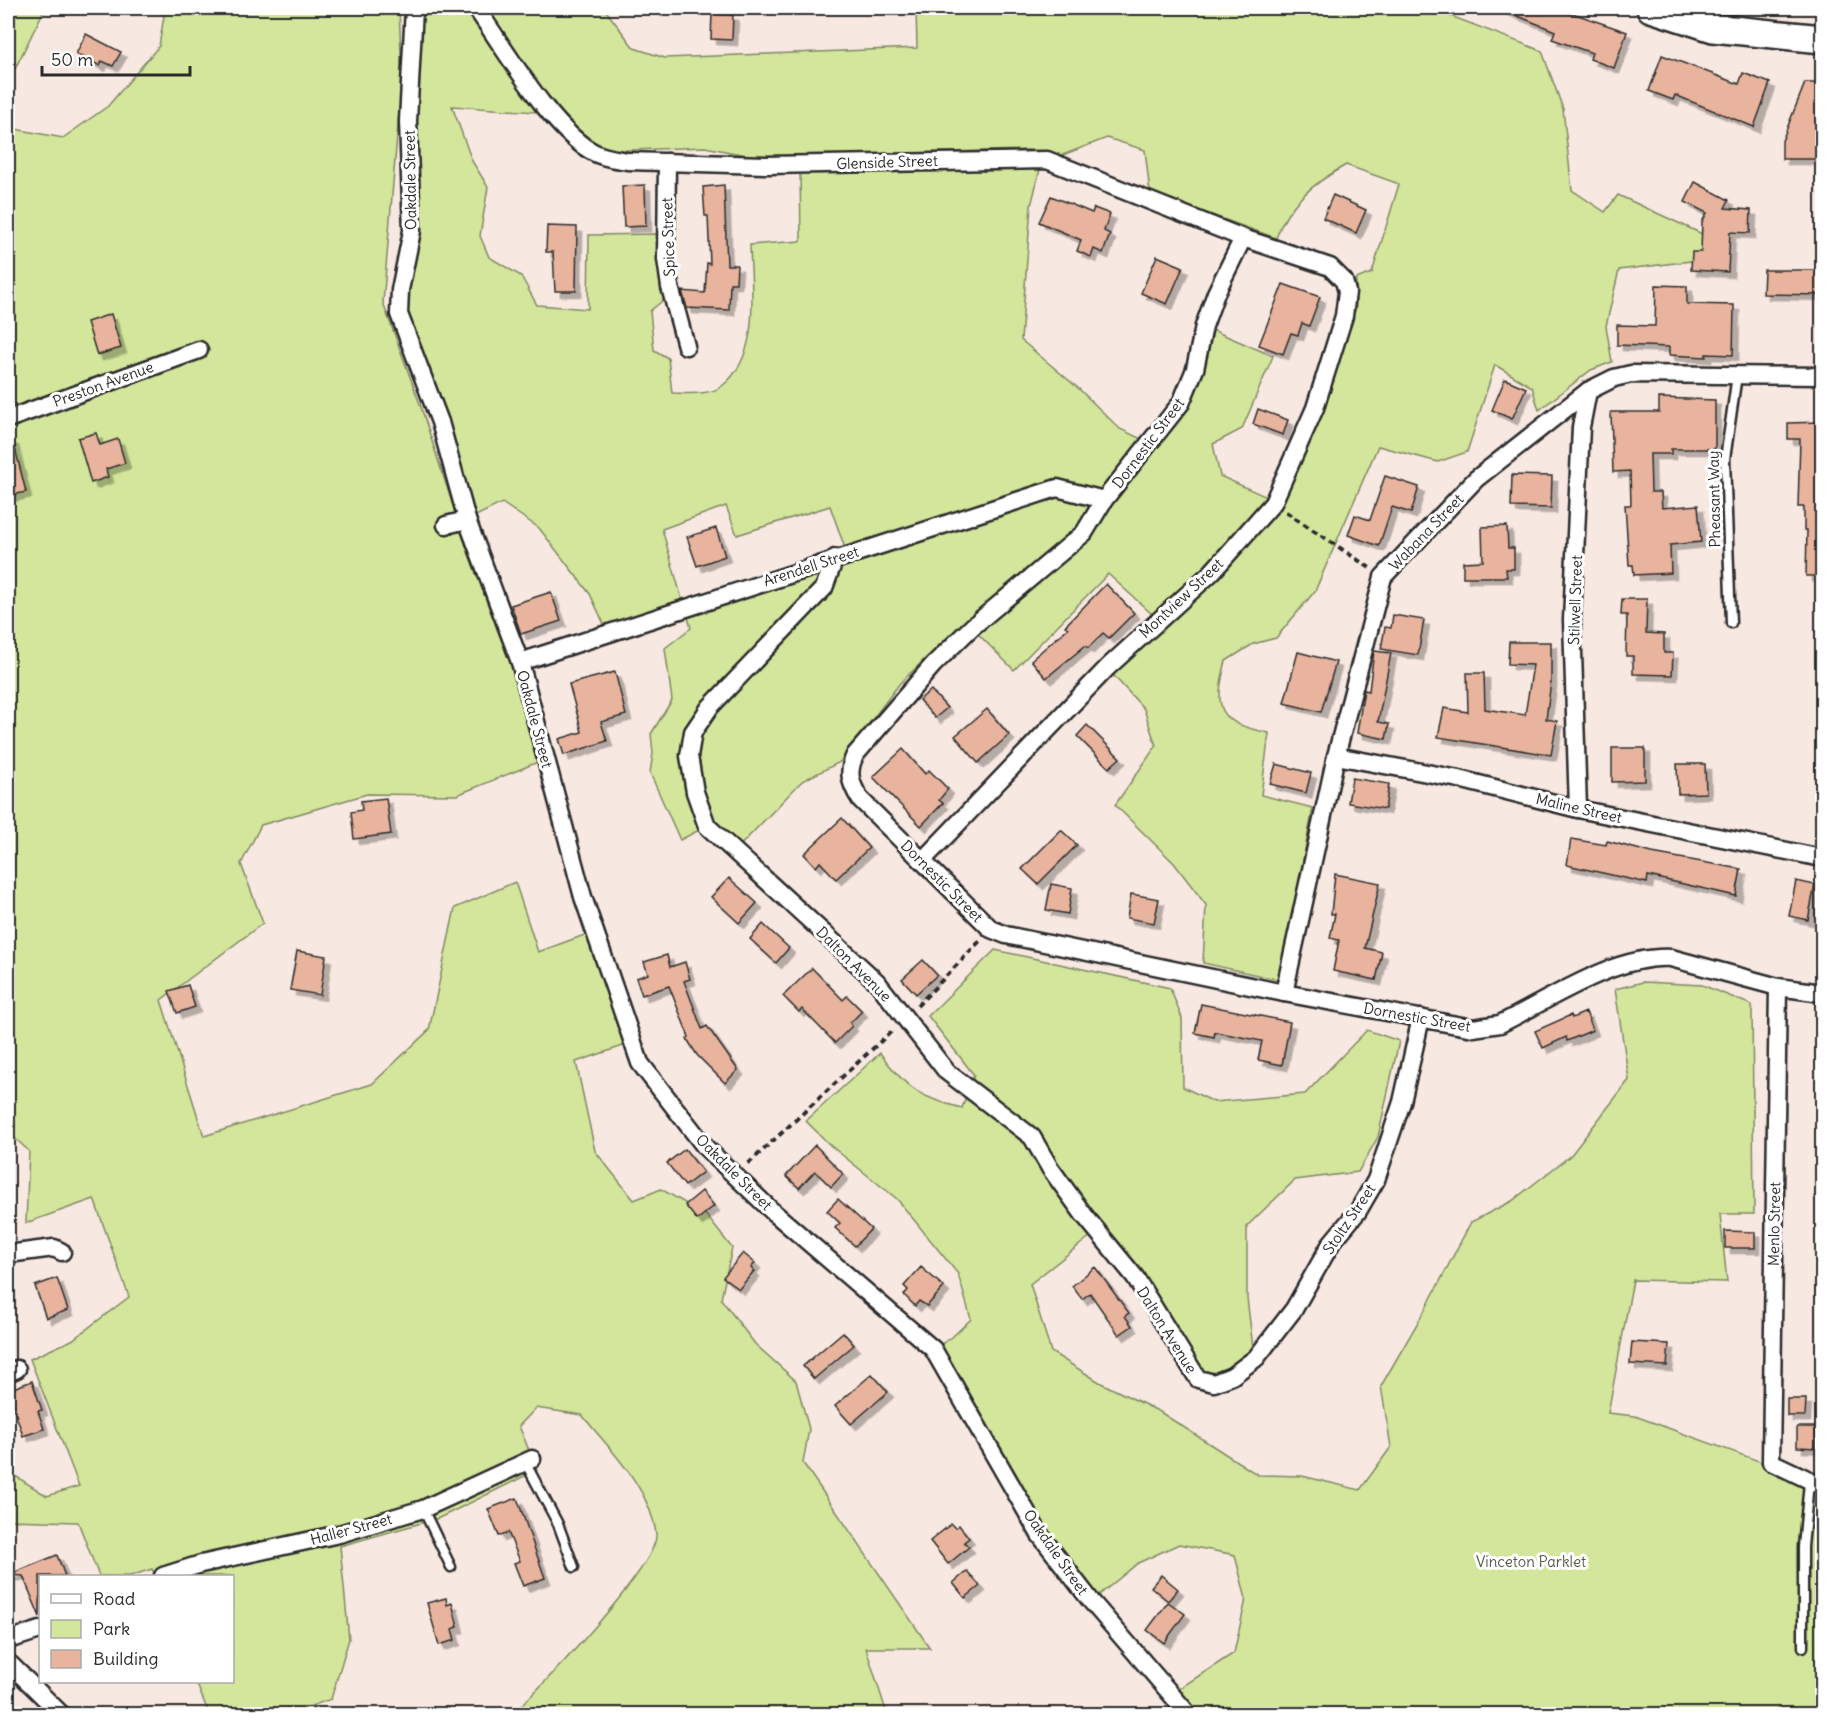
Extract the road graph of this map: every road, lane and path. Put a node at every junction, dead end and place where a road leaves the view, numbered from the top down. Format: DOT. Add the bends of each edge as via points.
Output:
graph roads {
  1 [pos="414,8"];
  2 [pos="476,8"];
  3 [pos="1651,8"];
  4 [pos="1822,39"];
  5 [pos="667,162"];
  6 [pos="1243,238"];
  7 [pos="1344,281"];
  8 [pos="686,346"];
  9 [pos="199,350"];
  10 [pos="1737,375"];
  11 [pos="1822,376"];
  12 [pos="1588,391"];
  13 [pos="8,419"];
  14 [pos="1104,500"];
  15 [pos="1273,503"];
  16 [pos="467,520"];
  17 [pos="446,525"];
  18 [pos="835,558"];
  19 [pos="1383,577"];
  20 [pos="1731,622"];
  21 [pos="520,662"];
  22 [pos="1336,756"];
  23 [pos="1578,809"];
  24 [pos="1822,858"];
  25 [pos="922,861"];
  26 [pos="992,929"];
  27 [pos="1778,987"];
  28 [pos="1284,993"];
  29 [pos="1822,993"];
  30 [pos="905,1018"];
  31 [pos="1421,1018"];
  32 [pos="747,1164"];
  33 [pos="62,1252"];
  34 [pos="8,1254"];
  35 [pos="1214,1383"];
  36 [pos="528,1461"];
  37 [pos="1816,1484"];
  38 [pos="423,1509"];
  39 [pos="451,1567"];
  40 [pos="574,1568"];
  41 [pos="166,1575"];
  42 [pos="39,1630"];
  43 [pos="8,1640"];
  44 [pos="1803,1647"];
  45 [pos="8,1662"];
  46 [pos="61,1714"];
  47 [pos="1188,1714"];
  1 -- 16 [label="street, Oakdale Street" via="408,121 412,231 399,314 440,422"];
  2 -- 5 [label="street, Glenside Street" via="563,127 581,144 608,158"];
  3 -- 4 [label="main road" via="1703,26"];
  5 -- 6 [label="street, Glenside Street" via="766,165 1047,160"];
  5 -- 8 [label="street, Spice Street" via="666,259"];
  6 -- 7 [label="street, Glenside Street" via="1330,267"];
  6 -- 14 [label="street, Dornestic Street" via="1216,293 1195,369 1181,403"];
  7 -- 15 [label="street, Montview Street" via="1344,316 1315,408"];
  9 -- 13 [label="street, Preston Avenue"];
  10 -- 11 [label="street, Wabana Street"];
  10 -- 12 [label="street, Wabana Street" via="1631,374"];
  10 -- 20 [label="lane, Pheasant Way" via="1725,459"];
  12 -- 19 [label="street, Wabana Street" via="1476,479"];
  12 -- 23 [label="street, Stilwell Street" via="1581,427 1572,620"];
  14 -- 18 [label="street, Arendell Street" via="1057,488"];
  14 -- 25 [label="street, Dornestic Street" via="1084,532 948,650 855,755 850,766 853,787 860,799"];
  15 -- 19 [label="path"];
  15 -- 25 [label="street, Montview Street" via="1212,572 1107,667"];
  16 -- 17 [label="street"];
  16 -- 21 [label="street, Oakdale Street"];
  18 -- 21 [label="street, Arendell Street"];
  18 -- 30 [label="street, Dalton Avenue" via="824,588 710,707 693,732 690,765 707,826 877,982"];
  19 -- 22 [label="street, Wabana Street"];
  21 -- 47 [label="street, Oakdale Street" via="583,897 640,1063 706,1148 772,1211 933,1349 1040,1535"];
  22 -- 23 [label="street, Maline Street" via="1459,779"];
  22 -- 28 [label="street, Wabana Street"];
  23 -- 24 [label="street, Maline Street"];
  25 -- 26 [label="street, Dornestic Street"];
  26 -- 28 [label="street, Dornestic Street"];
  26 -- 30 [label="path"];
  27 -- 29 [label="street, Dornestic Street"];
  27 -- 31 [label="street, Dornestic Street" via="1655,957 1613,967 1494,1026 1473,1028"];
  27 -- 37 [label="street, Menlo Street" via="1771,1462"];
  28 -- 31 [label="street, Dornestic Street"];
  30 -- 32 [label="path"];
  30 -- 35 [label="street, Dalton Avenue" via="947,1072 1032,1137 1063,1187 1135,1278 1198,1379"];
  31 -- 35 [label="street, Stoltz Street" via="1402,1102 1376,1180 1358,1212 1332,1242 1293,1309 1256,1358 1232,1376"];
  33 -- 34 [label="street" via="54,1248"];
  36 -- 38 [label="street, Haller Street"];
  36 -- 40 [label="lane"];
  37 -- 44 [label="lane" via="1803,1546"];
  38 -- 39 [label="lane"];
  38 -- 41 [label="street, Haller Street" via="339,1534 201,1563"];
  42 -- 43 [label="street"];
  45 -- 46 [label="street"];
}
